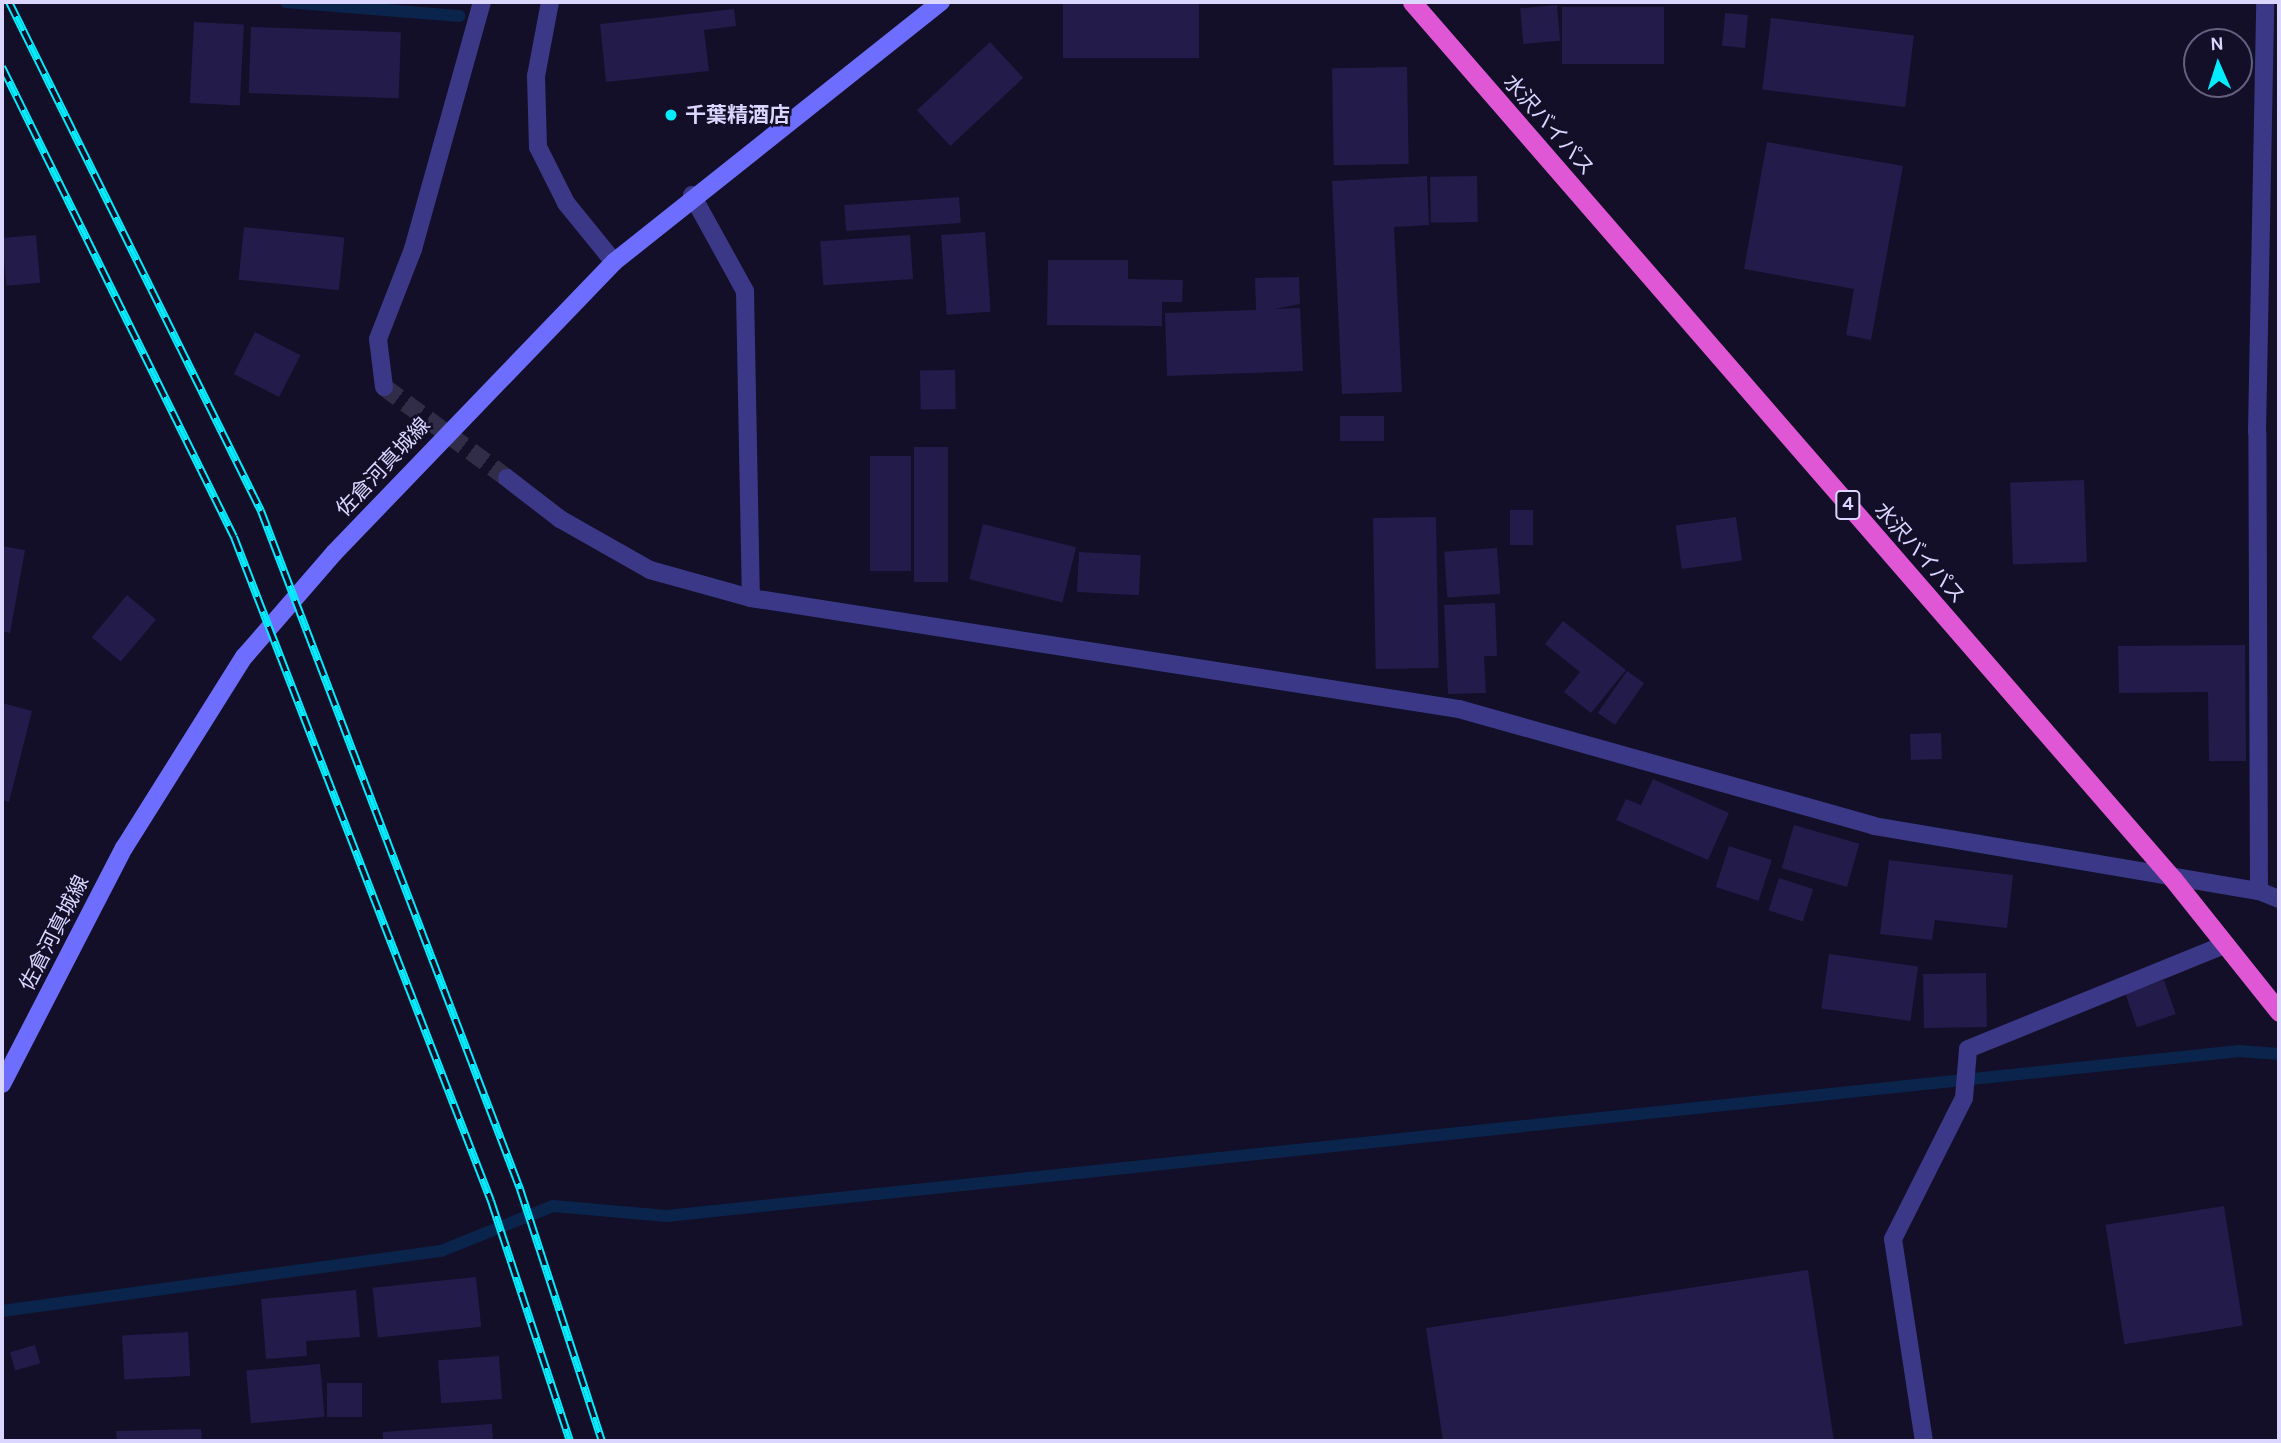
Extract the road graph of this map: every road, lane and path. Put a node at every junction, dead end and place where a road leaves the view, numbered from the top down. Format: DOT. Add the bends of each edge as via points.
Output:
graph roads {
  1 [pos="482,2"];
  2 [pos="550,2"];
  3 [pos="941,2"];
  4 [pos="1412,2"];
  5 [pos="2265,2"];
  6 [pos="692,195"];
  7 [pos="614,262"];
  8 [pos="384,387"];
  9 [pos="507,478"];
  10 [pos="751,598"];
  11 [pos="2173,879"];
  12 [pos="2259,891"];
  13 [pos="2279,899"];
  14 [pos="2222,946"];
  15 [pos="2279,1012"];
  16 [pos="2,1084"];
  17 [pos="1924,1441"];
  1 -- 8 [label="street" via="413,249 378,339"];
  2 -- 7 [label="street" via="536,76 538,148 566,203"];
  3 -- 6 [label="main road, 佐倉河真城線"];
  4 -- 11 [label="highway, 水沢バイパス / 4"];
  5 -- 12 [label="street" via="2257,432"];
  6 -- 7 [label="main road, 佐倉河真城線"];
  6 -- 10 [label="street" via="745,291"];
  7 -- 16 [label="main road, 佐倉河真城線" via="334,553 244,657 124,848"];
  9 -- 10 [label="street" via="560,520 650,570"];
  10 -- 11 [label="street" via="1459,709 1874,826"];
  11 -- 12 [label="street"];
  11 -- 14 [label="highway, 水沢バイパス / 4"];
  12 -- 13 [label="street"];
  14 -- 15 [label="highway, 水沢バイパス / 4"];
  14 -- 17 [label="street" via="1968,1049 1965,1098 1893,1239"];
}
